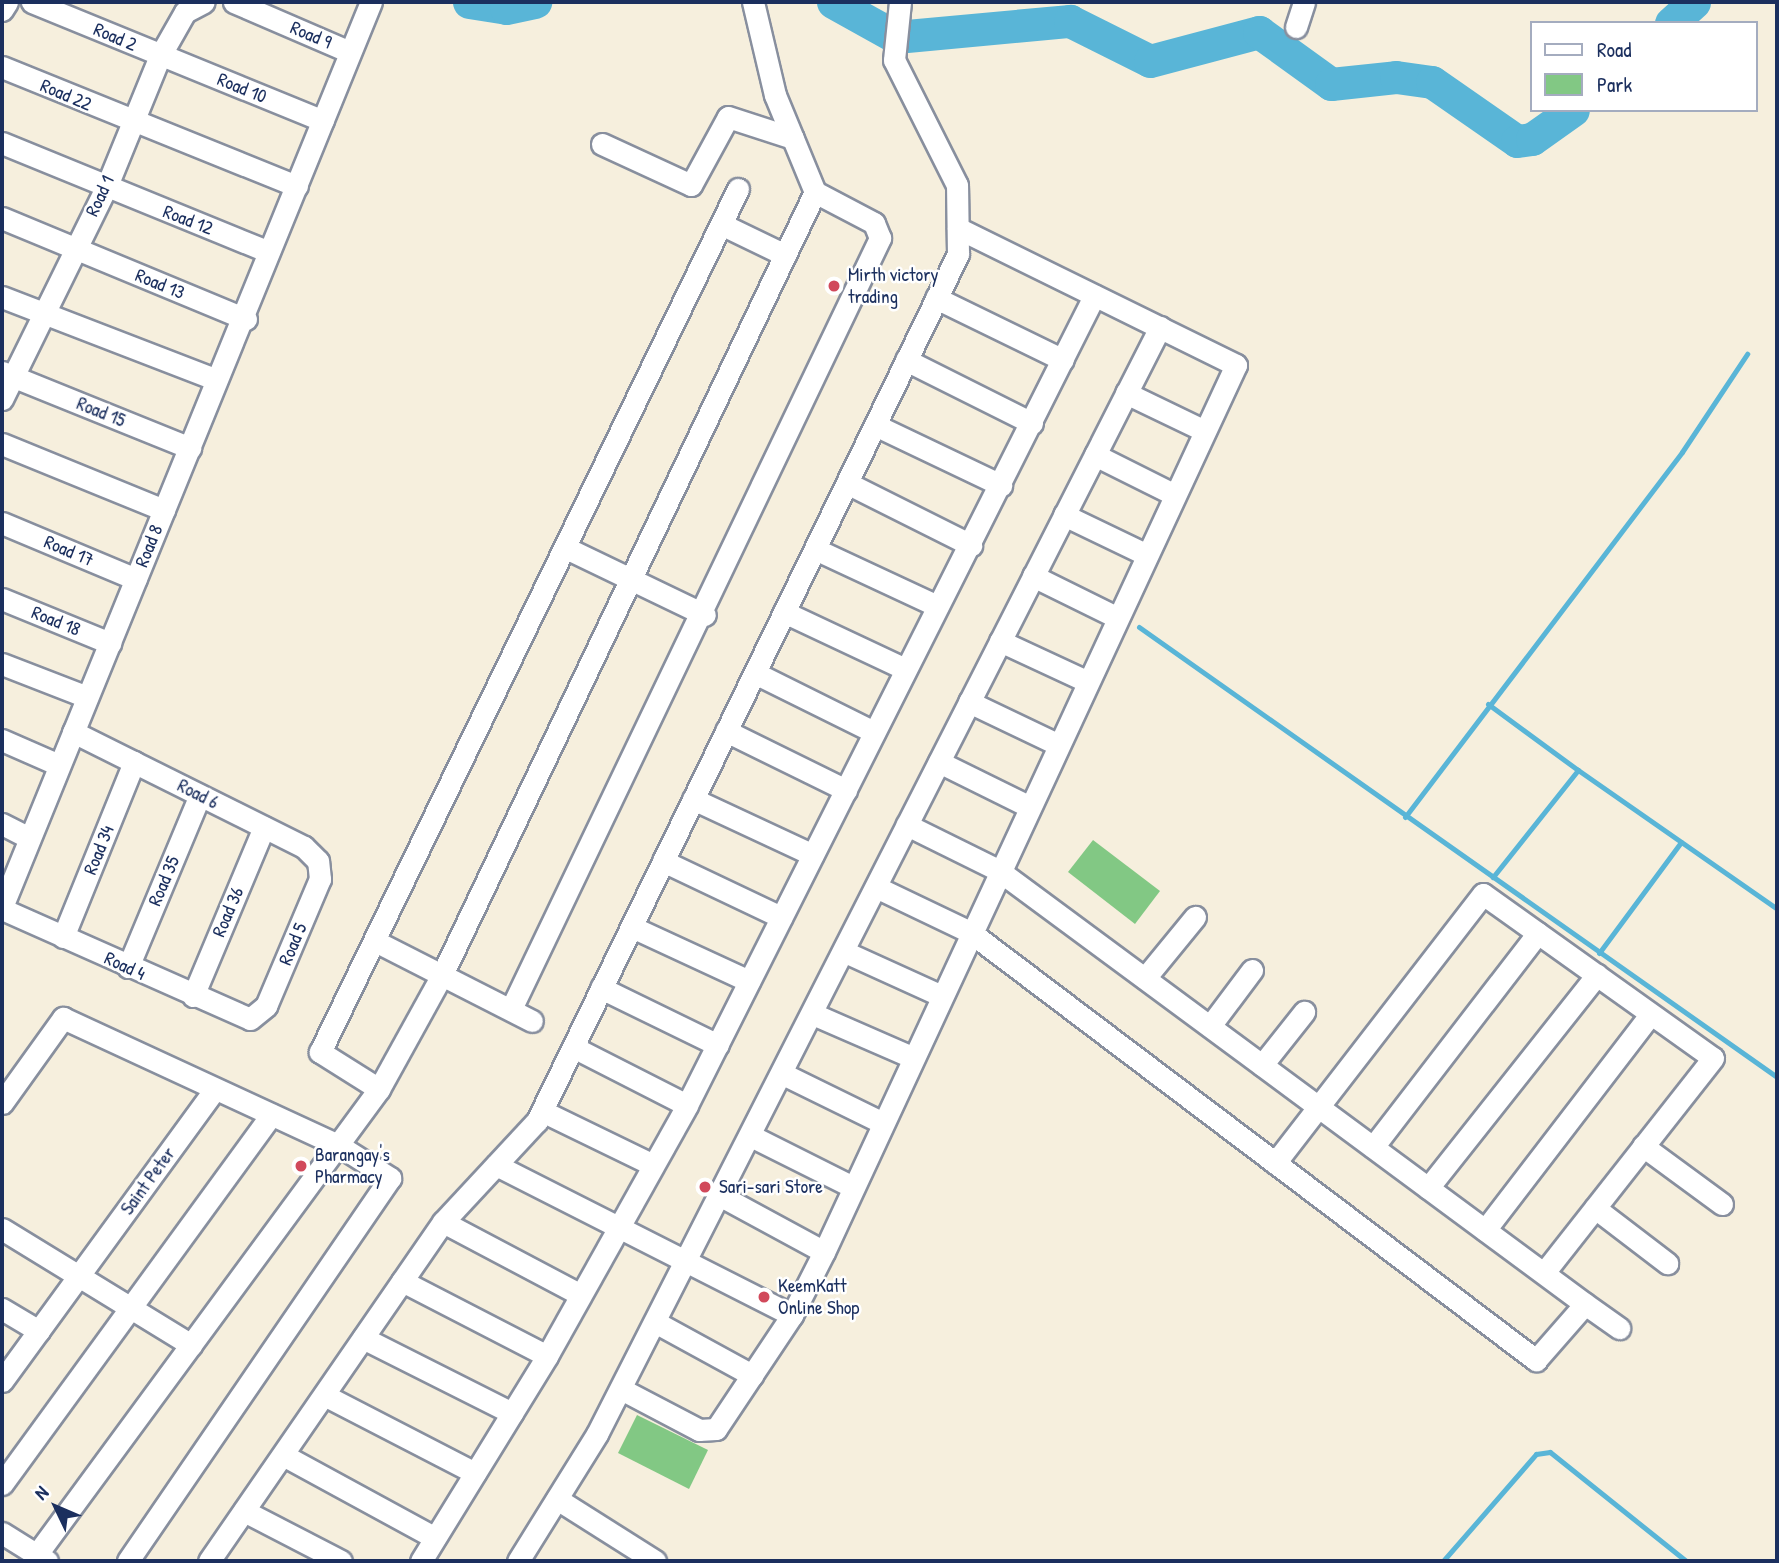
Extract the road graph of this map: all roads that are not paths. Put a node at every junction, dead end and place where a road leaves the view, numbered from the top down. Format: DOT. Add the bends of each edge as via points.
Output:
graph roads {
  1 [pos="6,2"];
  2 [pos="32,2"];
  3 [pos="204,2"];
  4 [pos="234,2"];
  5 [pos="371,2"];
  6 [pos="753,2"];
  7 [pos="1304,2"];
  8 [pos="899,7"];
  9 [pos="2,10"];
  10 [pos="1296,27"];
  11 [pos="348,51"];
  12 [pos="160,56"];
  13 [pos="2,67"];
  14 [pos="323,121"];
  15 [pos="131,122"];
  16 [pos="793,138"];
  17 [pos="2,143"];
  18 [pos="602,144"];
  19 [pos="297,186"];
  20 [pos="106,188"];
  21 [pos="738,189"];
  22 [pos="814,192"];
  23 [pos="2,218"];
  24 [pos="723,225"];
  25 [pos="958,228"];
  26 [pos="74,248"];
  27 [pos="269,252"];
  28 [pos="785,255"];
  29 [pos="1094,296"];
  30 [pos="2,297"];
  31 [pos="936,298"];
  32 [pos="45,315"];
  33 [pos="246,319"];
  34 [pos="1160,327"];
  35 [pos="906,360"];
  36 [pos="1063,360"];
  37 [pos="7,374"];
  38 [pos="217,380"];
  39 [pos="1126,393"];
  40 [pos="2,399"];
  41 [pos="1032,423"];
  42 [pos="875,425"];
  43 [pos="1203,430"];
  44 [pos="2,444"];
  45 [pos="190,448"];
  46 [pos="1094,455"];
  47 [pos="847,483"];
  48 [pos="1001,485"];
  49 [pos="1173,494"];
  50 [pos="164,510"];
  51 [pos="1064,515"];
  52 [pos="2,523"];
  53 [pos="971,545"];
  54 [pos="566,548"];
  55 [pos="815,549"];
  56 [pos="1145,554"];
  57 [pos="1033,576"];
  58 [pos="136,579"];
  59 [pos="630,579"];
  60 [pos="2,599"];
  61 [pos="937,606"];
  62 [pos="784,612"];
  63 [pos="705,615"];
  64 [pos="1116,617"];
  65 [pos="1000,641"];
  66 [pos="110,643"];
  67 [pos="2,664"];
  68 [pos="905,669"];
  69 [pos="755,673"];
  70 [pos="1086,681"];
  71 [pos="87,697"];
  72 [pos="969,702"];
  73 [pos="73,732"];
  74 [pos="726,732"];
  75 [pos="874,732"];
  76 [pos="2,740"];
  77 [pos="1057,744"];
  78 [pos="134,762"];
  79 [pos="939,762"];
  80 [pos="60,765"];
  81 [pos="846,790"];
  82 [pos="200,795"];
  83 [pos="694,799"];
  84 [pos="1028,806"];
  85 [pos="2,824"];
  86 [pos="907,825"];
  87 [pos="264,827"];
  88 [pos="30,838"];
  89 [pos="813,855"];
  90 [pos="318,861"];
  91 [pos="663,861"];
  92 [pos="998,870"];
  93 [pos="878,888"];
  94 [pos="2,908"];
  95 [pos="781,917"];
  96 [pos="1195,917"];
  97 [pos="632,928"];
  98 [pos="970,932"];
  99 [pos="1538,933"];
  100 [pos="63,937"];
  101 [pos="375,941"];
  102 [pos="845,952"];
  103 [pos="128,967"];
  104 [pos="1252,971"];
  105 [pos="442,975"];
  106 [pos="1597,975"];
  107 [pos="1145,978"];
  108 [pos="749,981"];
  109 [pos="601,988"];
  110 [pos="940,995"];
  111 [pos="193,996"];
  112 [pos="511,1009"];
  113 [pos="1304,1012"];
  114 [pos="813,1014"];
  115 [pos="1651,1014"];
  116 [pos="250,1019"];
  117 [pos="533,1021"];
  118 [pos="1210,1026"];
  119 [pos="718,1045"];
  120 [pos="573,1047"];
  121 [pos="912,1057"];
  122 [pos="1262,1065"];
  123 [pos="783,1074"];
  124 [pos="215,1089"];
  125 [pos="379,1089"];
  126 [pos="2,1103"];
  127 [pos="687,1105"];
  128 [pos="1318,1107"];
  129 [pos="542,1111"];
  130 [pos="271,1115"];
  131 [pos="881,1122"];
  132 [pos="751,1136"];
  133 [pos="338,1145"];
  134 [pos="1643,1146"];
  135 [pos="1373,1147"];
  136 [pos="1275,1163"];
  137 [pos="496,1165"];
  138 [pos="653,1166"];
  139 [pos="851,1186"];
  140 [pos="1428,1188"];
  141 [pos="721,1196"];
  142 [pos="1722,1205"];
  143 [pos="1595,1208"];
  144 [pos="443,1222"];
  145 [pos="617,1225"];
  146 [pos="2,1229"];
  147 [pos="1485,1230"];
  148 [pos="824,1252"];
  149 [pos="684,1263"];
  150 [pos="1667,1263"];
  151 [pos="82,1273"];
  152 [pos="1544,1273"];
  153 [pos="402,1281"];
  154 [pos="579,1294"];
  155 [pos="131,1304"];
  156 [pos="1585,1304"];
  157 [pos="2,1309"];
  158 [pos="792,1315"];
  159 [pos="655,1322"];
  160 [pos="1619,1328"];
  161 [pos="39,1331"];
  162 [pos="363,1338"];
  163 [pos="191,1345"];
  164 [pos="547,1356"];
  165 [pos="752,1375"];
  166 [pos="2,1381"];
  167 [pos="621,1389"];
  168 [pos="324,1395"];
  169 [pos="512,1413"];
  170 [pos="283,1455"];
  171 [pos="475,1473"];
  172 [pos="2,1484"];
  173 [pos="557,1499"];
  174 [pos="244,1511"];
  175 [pos="2,1533"];
  176 [pos="435,1538"];
  177 [pos="620,1552"];
  178 [pos="42,1558"];
  179 [pos="128,1561"];
  180 [pos="209,1561"];
  181 [pos="341,1561"];
  182 [pos="421,1561"];
  183 [pos="518,1561"];
  184 [pos="655,1561"];
  1 -- 9 [label="street"];
  2 -- 12 [label="street, Road 2"];
  3 -- 12 [label="street, Road 1" via="185,12"];
  4 -- 11 [label="street, Road 9"];
  5 -- 11 [label="street, Road 8"];
  6 -- 16 [label="street"];
  7 -- 10 [label="street"];
  8 -- 25 [label="street" via="894,61 957,185"];
  11 -- 14 [label="street, Road 8"];
  12 -- 14 [label="street, Road 10"];
  12 -- 15 [label="street, Road 1"];
  13 -- 15 [label="street, Road 22"];
  14 -- 19 [label="street, Road 8"];
  15 -- 19 [label="street"];
  15 -- 20 [label="street, Road 1"];
  16 -- 18 [label="street" via="728,117 687,185"];
  16 -- 22 [label="street"];
  17 -- 20 [label="street, Road 12"];
  19 -- 27 [label="street, Road 8"];
  20 -- 26 [label="street, Road 1"];
  20 -- 27 [label="street, Road 12"];
  21 -- 24 [label="street"];
  22 -- 28 [label="street"];
  22 -- 63 [label="street" via="874,223 880,238"];
  23 -- 26 [label="street, Road 13"];
  24 -- 28 [label="street"];
  24 -- 54 [label="street"];
  25 -- 29 [label="street"];
  25 -- 31 [label="street" via="958,254"];
  26 -- 32 [label="street, Road 1"];
  26 -- 33 [label="street, Road 13"];
  27 -- 33 [label="street, Road 8"];
  28 -- 59 [label="street"];
  29 -- 34 [label="street"];
  29 -- 36 [label="street"];
  30 -- 32 [label="street"];
  31 -- 35 [label="street"];
  31 -- 36 [label="street"];
  32 -- 37 [label="street, Road 1"];
  32 -- 38 [label="street"];
  33 -- 38 [label="street, Road 8"];
  34 -- 39 [label="street"];
  34 -- 43 [label="street" via="1236,365"];
  35 -- 41 [label="street"];
  35 -- 42 [label="street"];
  36 -- 41 [label="street"];
  37 -- 40 [label="street, Road 1"];
  37 -- 45 [label="street, Road 15"];
  38 -- 45 [label="street, Road 8"];
  39 -- 43 [label="street"];
  39 -- 46 [label="street"];
  41 -- 48 [label="street"];
  42 -- 47 [label="street"];
  42 -- 48 [label="street"];
  43 -- 49 [label="street"];
  44 -- 50 [label="street"];
  45 -- 50 [label="street, Road 8"];
  46 -- 49 [label="street"];
  46 -- 51 [label="street"];
  47 -- 53 [label="street"];
  47 -- 55 [label="street"];
  48 -- 53 [label="street"];
  49 -- 56 [label="street"];
  50 -- 58 [label="street, Road 8"];
  51 -- 56 [label="street"];
  51 -- 57 [label="street"];
  52 -- 58 [label="street, Road 17"];
  53 -- 61 [label="street"];
  54 -- 59 [label="street"];
  54 -- 101 [label="street"];
  55 -- 61 [label="street"];
  55 -- 62 [label="street"];
  56 -- 64 [label="street"];
  57 -- 64 [label="street"];
  57 -- 65 [label="street"];
  58 -- 66 [label="street, Road 8"];
  59 -- 63 [label="street"];
  59 -- 105 [label="street"];
  60 -- 66 [label="street, Road 18"];
  61 -- 68 [label="street"];
  62 -- 68 [label="street"];
  62 -- 69 [label="street"];
  63 -- 112 [label="street"];
  64 -- 70 [label="street"];
  65 -- 70 [label="street"];
  65 -- 72 [label="street"];
  66 -- 71 [label="street, Road 8"];
  67 -- 71 [label="street"];
  68 -- 75 [label="street"];
  69 -- 74 [label="street"];
  69 -- 75 [label="street"];
  70 -- 77 [label="street"];
  71 -- 73 [label="street, Road 8"];
  72 -- 77 [label="street"];
  72 -- 79 [label="street"];
  73 -- 78 [label="street, Road 6"];
  73 -- 80 [label="street, Road 8"];
  74 -- 81 [label="street"];
  74 -- 83 [label="street"];
  75 -- 81 [label="street"];
  76 -- 80 [label="street"];
  77 -- 84 [label="street"];
  78 -- 82 [label="street, Road 6"];
  78 -- 100 [label="street, Road 34"];
  79 -- 84 [label="street"];
  79 -- 86 [label="street"];
  80 -- 88 [label="street, Road 8"];
  81 -- 89 [label="street"];
  82 -- 87 [label="street, Road 6"];
  82 -- 103 [label="street, Road 35"];
  83 -- 89 [label="street"];
  83 -- 91 [label="street"];
  84 -- 92 [label="street"];
  85 -- 88 [label="street"];
  86 -- 92 [label="street"];
  86 -- 93 [label="street"];
  87 -- 90 [label="street, Road 6"];
  87 -- 111 [label="street, Road 36"];
  88 -- 94 [label="street, Road 8"];
  89 -- 95 [label="street"];
  90 -- 116 [label="street, Road 5" via="320,879 272,993"];
  91 -- 95 [label="street"];
  91 -- 97 [label="street"];
  92 -- 98 [label="street"];
  92 -- 107 [label="street"];
  93 -- 98 [label="street"];
  93 -- 102 [label="street"];
  94 -- 100 [label="street, Road 4"];
  95 -- 108 [label="street"];
  96 -- 107 [label="street"];
  97 -- 108 [label="street"];
  97 -- 109 [label="street"];
  98 -- 110 [label="street"];
  98 -- 136 [label="street"];
  99 -- 106 [label="street"];
  99 -- 128 [label="street" via="1483,894"];
  99 -- 135 [label="street"];
  100 -- 103 [label="street, Road 4"];
  101 -- 105 [label="street"];
  101 -- 125 [label="street" via="320,1052"];
  102 -- 110 [label="street"];
  102 -- 114 [label="street"];
  103 -- 111 [label="street, Road 4"];
  104 -- 118 [label="street"];
  105 -- 112 [label="street"];
  105 -- 125 [label="street"];
  106 -- 115 [label="street"];
  106 -- 140 [label="street"];
  107 -- 118 [label="street"];
  108 -- 119 [label="street"];
  109 -- 119 [label="street"];
  109 -- 120 [label="street"];
  110 -- 121 [label="street"];
  111 -- 116 [label="street, Road 4"];
  112 -- 117 [label="street"];
  113 -- 122 [label="street"];
  114 -- 121 [label="street"];
  114 -- 123 [label="street"];
  115 -- 134 [label="street" via="1713,1058"];
  115 -- 147 [label="street"];
  118 -- 122 [label="street"];
  119 -- 127 [label="street"];
  120 -- 127 [label="street"];
  120 -- 129 [label="street"];
  121 -- 131 [label="street"];
  122 -- 128 [label="street"];
  123 -- 131 [label="street"];
  123 -- 132 [label="street"];
  124 -- 126 [label="street" via="63,1018"];
  124 -- 130 [label="street"];
  124 -- 151 [label="street, Saint Peter"];
  125 -- 133 [label="street"];
  127 -- 138 [label="street"];
  128 -- 135 [label="street"];
  128 -- 136 [label="street"];
  129 -- 137 [label="street"];
  129 -- 138 [label="street"];
  130 -- 133 [label="street"];
  130 -- 155 [label="street"];
  131 -- 139 [label="street"];
  132 -- 139 [label="street"];
  132 -- 141 [label="street"];
  133 -- 163 [label="street"];
  133 -- 179 [label="street" via="385,1173 391,1185"];
  134 -- 142 [label="street"];
  134 -- 143 [label="street"];
  135 -- 140 [label="street"];
  136 -- 156 [label="street" via="1536,1360"];
  137 -- 144 [label="street"];
  137 -- 145 [label="street"];
  138 -- 145 [label="street"];
  139 -- 148 [label="street"];
  140 -- 147 [label="street"];
  141 -- 148 [label="street"];
  141 -- 149 [label="street"];
  143 -- 150 [label="street"];
  143 -- 152 [label="street"];
  144 -- 153 [label="street"];
  144 -- 154 [label="street"];
  145 -- 149 [label="street"];
  145 -- 154 [label="street"];
  146 -- 151 [label="street"];
  147 -- 152 [label="street"];
  148 -- 158 [label="street"];
  149 -- 158 [label="street"];
  149 -- 159 [label="street"];
  151 -- 155 [label="street"];
  151 -- 161 [label="street, Saint Peter"];
  152 -- 156 [label="street"];
  153 -- 162 [label="street"];
  153 -- 164 [label="street"];
  154 -- 164 [label="street"];
  155 -- 163 [label="street"];
  155 -- 172 [label="street"];
  156 -- 160 [label="street"];
  157 -- 161 [label="street"];
  158 -- 165 [label="street"];
  159 -- 165 [label="street"];
  159 -- 167 [label="street"];
  161 -- 166 [label="street, Saint Peter"];
  162 -- 168 [label="street"];
  162 -- 169 [label="street"];
  163 -- 178 [label="street"];
  164 -- 169 [label="street"];
  165 -- 167 [label="street" via="716,1429 699,1430"];
  167 -- 173 [label="street"];
  168 -- 170 [label="street"];
  168 -- 171 [label="street"];
  169 -- 171 [label="street"];
  170 -- 174 [label="street"];
  170 -- 176 [label="street"];
  171 -- 176 [label="street"];
  173 -- 177 [label="street"];
  173 -- 183 [label="street"];
  174 -- 180 [label="street"];
  174 -- 181 [label="street"];
  175 -- 178 [label="street"];
  176 -- 182 [label="street"];
  177 -- 184 [label="street"];
}
